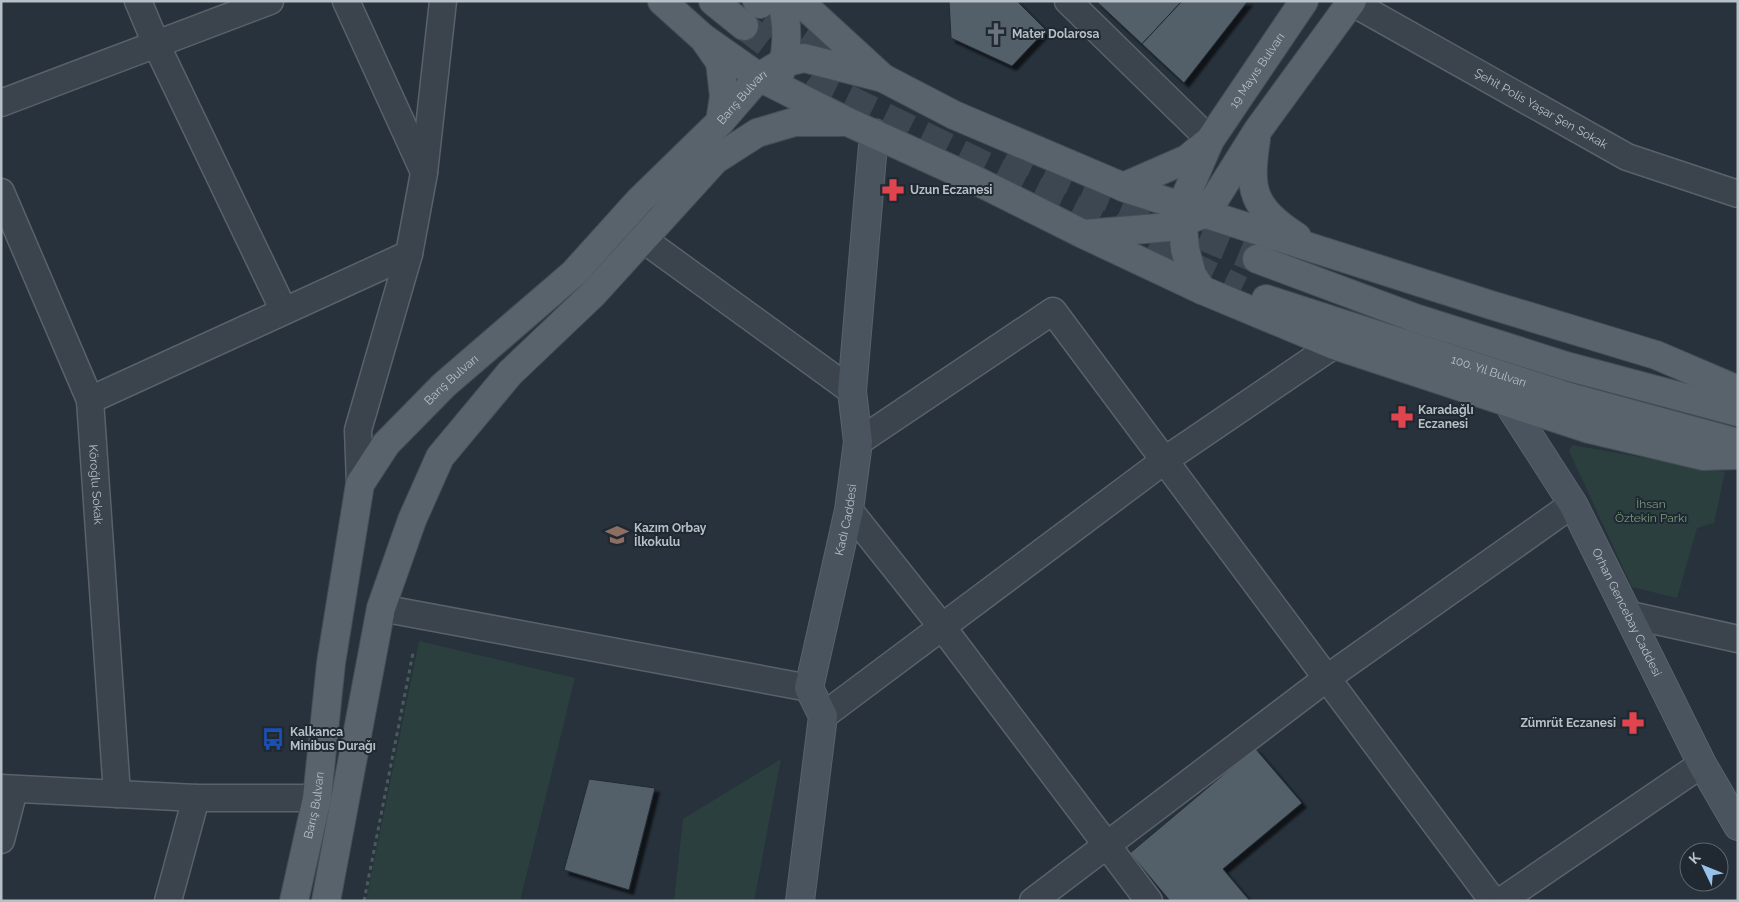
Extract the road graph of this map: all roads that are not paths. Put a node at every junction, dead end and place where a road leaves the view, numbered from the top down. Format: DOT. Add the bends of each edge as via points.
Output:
graph roads {
  1 [pos="138,1"];
  2 [pos="270,1"];
  3 [pos="346,1"];
  4 [pos="443,1"];
  5 [pos="662,1"];
  6 [pos="714,1"];
  7 [pos="799,1"];
  8 [pos="1068,1"];
  9 [pos="1304,1"];
  10 [pos="766,2"];
  11 [pos="1352,2"];
  12 [pos="744,26"];
  13 [pos="702,37"];
  14 [pos="156,44"];
  15 [pos="771,75"];
  16 [pos="883,78"];
  17 [pos="1,103"];
  18 [pos="720,122"];
  19 [pos="848,122"];
  20 [pos="1258,130"];
  21 [pos="874,133"];
  22 [pos="1210,140"];
  23 [pos="715,160"];
  24 [pos="424,173"];
  25 [pos="1123,187"];
  26 [pos="1,192"];
  27 [pos="1738,194"];
  28 [pos="1190,214"];
  29 [pos="1083,234"];
  30 [pos="644,240"];
  31 [pos="1313,248"];
  32 [pos="409,254"];
  33 [pos="1257,259"];
  34 [pos="1202,290"];
  35 [pos="1240,290"];
  36 [pos="284,311"];
  37 [pos="1334,345"];
  38 [pos="852,391"];
  39 [pos="1737,393"];
  40 [pos="90,400"];
  41 [pos="1508,403"];
  42 [pos="858,442"];
  43 [pos="1738,443"];
  44 [pos="1738,455"];
  45 [pos="1165,460"];
  46 [pos="360,484"];
  47 [pos="1573,504"];
  48 [pos="849,510"];
  49 [pos="381,608"];
  50 [pos="1630,614"];
  51 [pos="942,628"];
  52 [pos="1738,639"];
  53 [pos="1328,678"];
  54 [pos="810,688"];
  55 [pos="823,716"];
  56 [pos="1702,764"];
  57 [pos="8,789"];
  58 [pos="117,794"];
  59 [pos="196,798"];
  60 [pos="317,798"];
  61 [pos="1738,826"];
  62 [pos="1,840"];
  63 [pos="1107,844"];
  64 [pos="802,899"];
  65 [pos="168,901"];
  66 [pos="294,901"];
  67 [pos="326,901"];
  68 [pos="1032,901"];
  69 [pos="1149,901"];
  70 [pos="1493,901"];
  71 [pos="1500,901"];
  1 -- 14 [label="street"];
  2 -- 14 [label="street"];
  3 -- 24 [label="street"];
  4 -- 24 [label="street"];
  5 -- 13 [label="main road"];
  6 -- 12 [label="main road"];
  7 -- 16 [label="main road"];
  8 -- 22 [label="street"];
  9 -- 22 [label="main road, 19 Mayıs Bulvarı"];
  10 -- 15 [label="main road" via="785,12 785,44"];
  11 -- 20 [label="main road"];
  11 -- 27 [label="street, Şehit Polis Yaşar Şen Sokak" via="1627,157"];
  13 -- 15 [label="main road"];
  13 -- 18 [label="main road" via="720,62 724,96"];
  14 -- 17 [label="street"];
  14 -- 36 [label="street"];
  15 -- 16 [label="main road, Barış Bulvarı" via="804,58"];
  15 -- 18 [label="main road, Barış Bulvarı"];
  15 -- 19 [label="main road"];
  15 -- 23 [label="main road"];
  16 -- 25 [label="main road" via="954,115"];
  18 -- 46 [label="main road, Barış Bulvarı" via="639,201 574,273 444,385 386,444"];
  19 -- 21 [label="main road"];
  19 -- 23 [label="main road" via="794,122 758,133"];
  20 -- 28 [label="main road"];
  20 -- 31 [label="main road" via="1252,167 1256,200 1277,224"];
  21 -- 29 [label="main road"];
  21 -- 38 [label="street, Kadı Caddesi"];
  22 -- 25 [label="main road" via="1187,159"];
  22 -- 28 [label="main road"];
  23 -- 30 [label="main road"];
  24 -- 32 [label="street"];
  25 -- 28 [label="main road"];
  26 -- 40 [label="street, Köroğlu Sokak"];
  28 -- 29 [label="main road" via="1170,227"];
  28 -- 31 [label="main road"];
  28 -- 34 [label="main road" via="1185,249 1192,276"];
  29 -- 34 [label="main road"];
  30 -- 38 [label="street"];
  30 -- 49 [label="main road" via="510,373 440,457 412,520"];
  31 -- 39 [label="main road" via="1656,355"];
  32 -- 36 [label="street"];
  32 -- 46 [label="street" via="358,430"];
  33 -- 39 [label="main road" via="1416,318 1566,366"];
  34 -- 37 [label="main road"];
  35 -- 43 [label="main road, 100. Yıl Bulvarı" via="1569,397"];
  36 -- 40 [label="street"];
  37 -- 41 [label="main road"];
  37 -- 45 [label="street"];
  38 -- 42 [label="street, Kadı Caddesi"];
  40 -- 58 [label="street, Köroğlu Sokak"];
  41 -- 44 [label="main road" via="1589,429 1704,456"];
  41 -- 47 [label="street, Orhan Gencebay Caddesi"];
  42 -- 45 [label="street" via="1053,311"];
  42 -- 48 [label="street, Kadı Caddesi"];
  45 -- 51 [label="street"];
  45 -- 53 [label="street"];
  46 -- 60 [label="main road, Barış Bulvarı" via="331,663"];
  47 -- 50 [label="street, Orhan Gencebay Caddesi"];
  47 -- 53 [label="street"];
  48 -- 51 [label="street"];
  48 -- 54 [label="street, Kadı Caddesi"];
  49 -- 54 [label="street"];
  49 -- 67 [label="main road"];
  50 -- 52 [label="street"];
  50 -- 56 [label="street, Orhan Gencebay Caddesi"];
  51 -- 55 [label="street"];
  51 -- 63 [label="street"];
  53 -- 63 [label="street"];
  53 -- 70 [label="street"];
  54 -- 55 [label="street"];
  55 -- 64 [label="street"];
  56 -- 61 [label="street, Orhan Gencebay Caddesi"];
  56 -- 71 [label="street"];
  57 -- 58 [label="street"];
  57 -- 62 [label="street"];
  58 -- 59 [label="street"];
  59 -- 60 [label="street"];
  59 -- 65 [label="street"];
  60 -- 66 [label="main road, Barış Bulvarı"];
  63 -- 68 [label="street"];
  63 -- 69 [label="street"];
}
